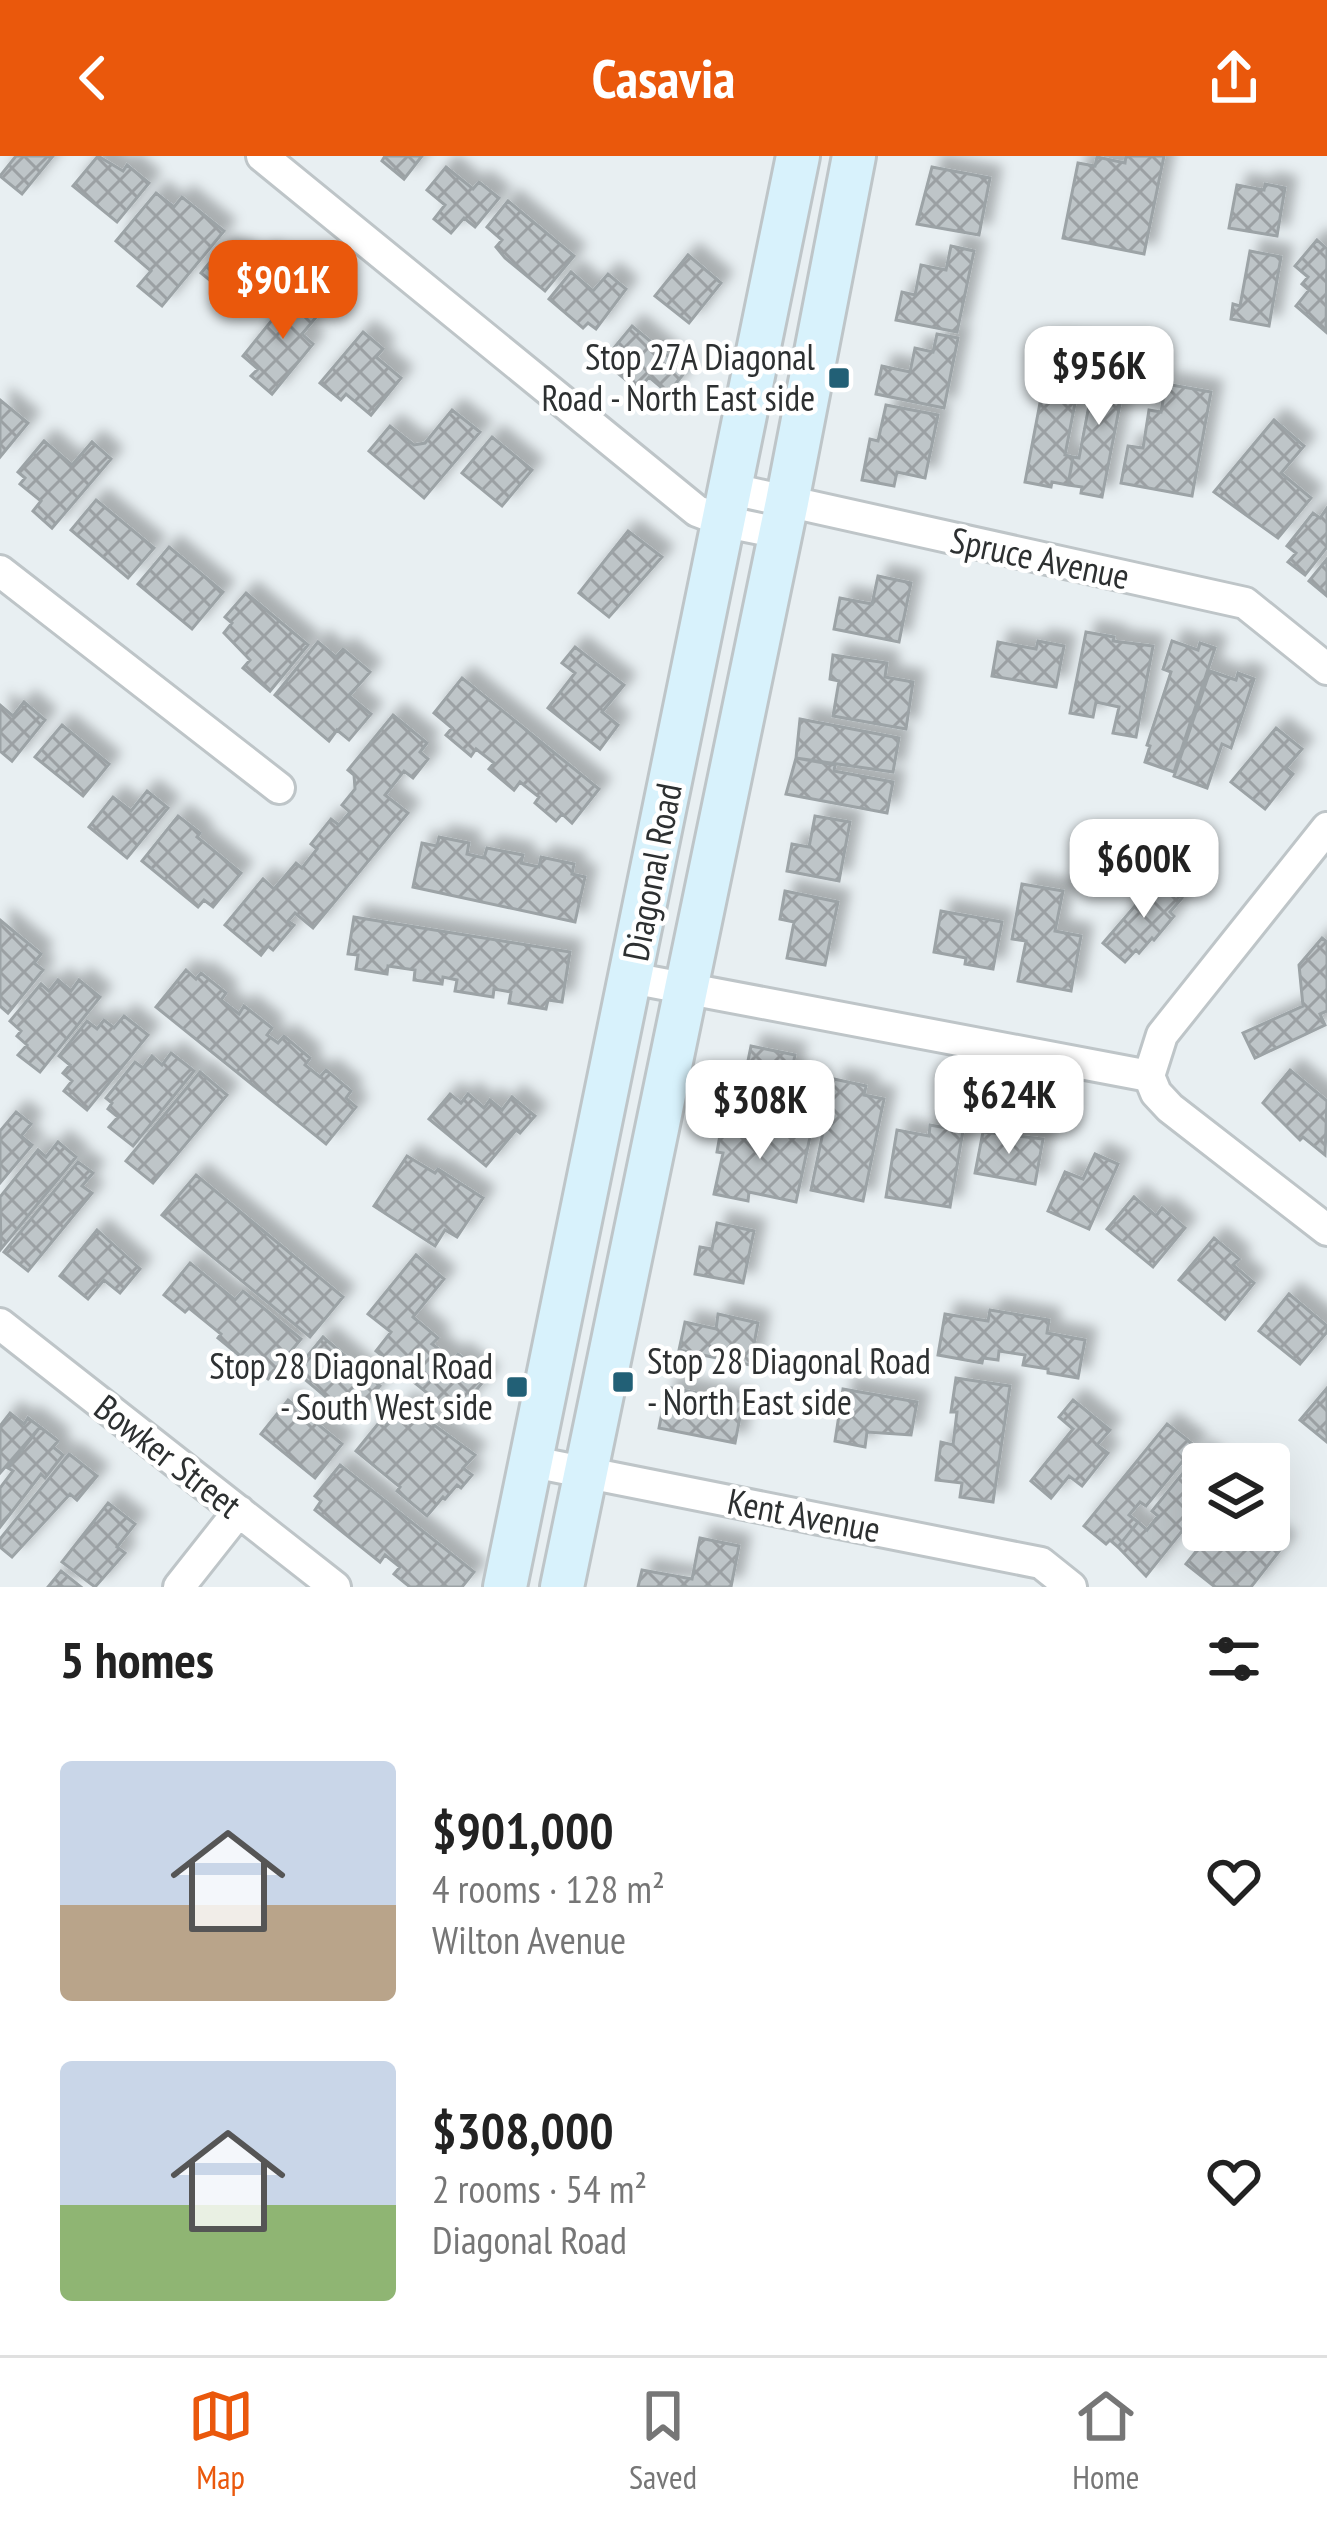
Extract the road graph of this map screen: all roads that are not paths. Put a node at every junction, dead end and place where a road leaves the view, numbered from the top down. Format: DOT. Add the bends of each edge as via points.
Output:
graph roads {
  1 [pos="262,156"];
  2 [pos="799,156"];
  3 [pos="854,156"];
  4 [pos="729,506"];
  5 [pos="784,518"];
  6 [pos="0,571"];
  7 [pos="1327,669"];
  8 [pos="279,788"];
  9 [pos="1327,828"];
  10 [pos="631,978"];
  11 [pos="684,987"];
  12 [pos="1149,1076"];
  13 [pos="1327,1230"];
  14 [pos="0,1324"];
  15 [pos="528,1461"];
  16 [pos="587,1472"];
  17 [pos="238,1511"];
  18 [pos="178,1587"];
  19 [pos="335,1587"];
  20 [pos="505,1587"];
  21 [pos="562,1587"];
  22 [pos="1071,1587"];
  1 -- 4 [label="street, Spruce Avenue" via="697,511"];
  2 -- 4 [label="main road, Diagonal Road"];
  3 -- 5 [label="main road, Diagonal Road"];
  4 -- 5 [label="street, Spruce Avenue"];
  4 -- 10 [label="main road, Diagonal Road"];
  5 -- 7 [label="street, Spruce Avenue" via="1245,603"];
  5 -- 11 [label="main road, Diagonal Road"];
  6 -- 8 [label="street"];
  9 -- 12 [label="street" via="1162,1035"];
  10 -- 11 [label="street"];
  10 -- 15 [label="main road, Diagonal Road"];
  11 -- 12 [label="street"];
  11 -- 16 [label="main road, Diagonal Road"];
  12 -- 13 [label="street" via="1170,1108"];
  14 -- 17 [label="street, Bowker Street"];
  15 -- 16 [label="street, Kent Avenue"];
  15 -- 20 [label="main road, Diagonal Road"];
  16 -- 21 [label="main road, Diagonal Road"];
  16 -- 22 [label="street, Kent Avenue" via="1041,1563"];
  17 -- 18 [label="street"];
  17 -- 19 [label="street, Bowker Street"];
}
